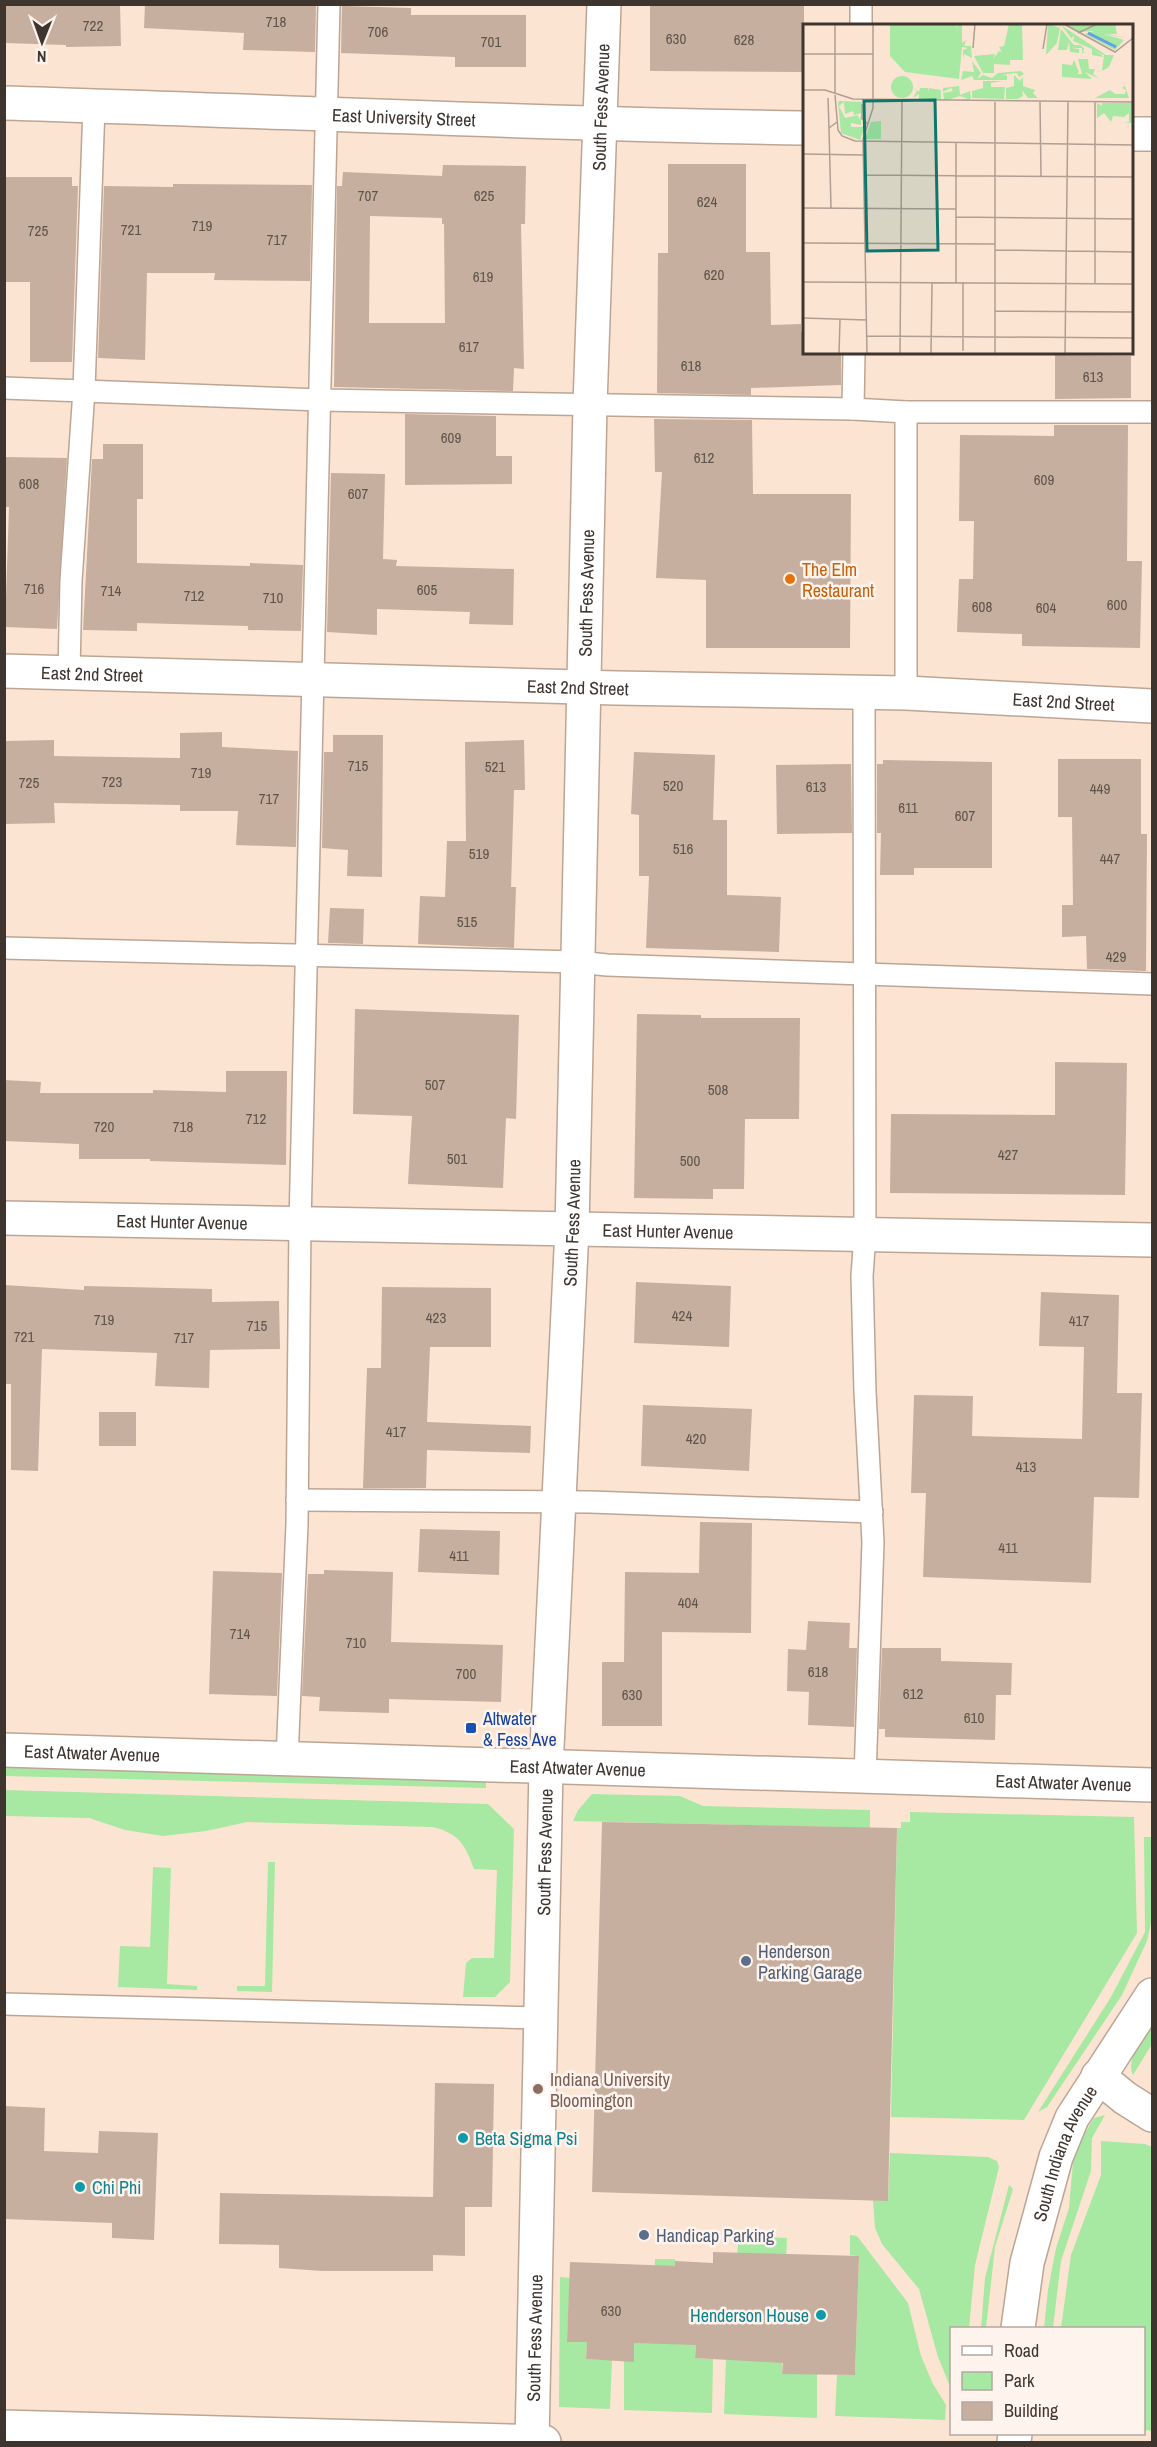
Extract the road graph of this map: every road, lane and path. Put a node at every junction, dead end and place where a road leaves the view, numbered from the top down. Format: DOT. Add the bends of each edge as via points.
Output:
graph roads {
  1 [pos="329,4"];
  2 [pos="604,4"];
  3 [pos="861,4"];
  4 [pos="861,24"];
  5 [pos="4,103"];
  6 [pos="94,106"];
  7 [pos="326,113"];
  8 [pos="601,123"];
  9 [pos="803,128"];
  10 [pos="1133,134"];
  11 [pos="1152,134"];
  12 [pos="854,354"];
  13 [pos="4,387"];
  14 [pos="84,390"];
  15 [pos="320,400"];
  16 [pos="590,405"];
  17 [pos="853,410"];
  18 [pos="906,412"];
  19 [pos="1152,412"];
  20 [pos="4,671"];
  21 [pos="69,672"];
  22 [pos="314,678"];
  23 [pos="583,686"];
  24 [pos="864,692"];
  25 [pos="906,693"];
  26 [pos="1152,706"];
  27 [pos="4,948"];
  28 [pos="307,957"];
  29 [pos="577,962"];
  30 [pos="864,974"];
  31 [pos="1152,984"];
  32 [pos="4,1218"];
  33 [pos="300,1224"];
  34 [pos="572,1229"];
  35 [pos="865,1234"];
  36 [pos="1152,1240"];
  37 [pos="297,1500"];
  38 [pos="559,1502"];
  39 [pos="872,1512"];
  40 [pos="4,1750"];
  41 [pos="287,1759"];
  42 [pos="546,1768"];
  43 [pos="865,1777"];
  44 [pos="1152,1785"];
  45 [pos="1152,1995"];
  46 [pos="4,2004"];
  47 [pos="539,2018"];
  48 [pos="1098,2076"];
  49 [pos="1152,2115"];
  50 [pos="1018,2327"];
  51 [pos="4,2427"];
  52 [pos="532,2442"];
  53 [pos="544,2442"];
  1 -- 7 [label="lane"];
  2 -- 8 [label="street, South Fess Avenue"];
  3 -- 4 [label="lane"];
  5 -- 6 [label="street, East University Street"];
  6 -- 7 [label="street, East University Street"];
  6 -- 14 [label="lane"];
  7 -- 8 [label="street, East University Street"];
  7 -- 15 [label="lane"];
  8 -- 9 [label="street, East University Street"];
  8 -- 16 [label="street, South Fess Avenue"];
  10 -- 11 [label="street"];
  12 -- 17 [label="lane"];
  13 -- 14 [label="lane"];
  14 -- 15 [label="lane"];
  14 -- 21 [label="lane"];
  15 -- 16 [label="lane"];
  15 -- 22 [label="lane"];
  16 -- 17 [label="lane"];
  16 -- 23 [label="street, South Fess Avenue"];
  17 -- 18 [label="lane"];
  18 -- 19 [label="lane"];
  18 -- 25 [label="lane"];
  20 -- 21 [label="street, East 2nd Street"];
  21 -- 22 [label="street, East 2nd Street"];
  22 -- 23 [label="street, East 2nd Street"];
  22 -- 28 [label="lane"];
  23 -- 24 [label="street, East 2nd Street"];
  23 -- 29 [label="street, South Fess Avenue"];
  24 -- 25 [label="street, East 2nd Street"];
  24 -- 30 [label="lane"];
  25 -- 26 [label="street, East 2nd Street"];
  27 -- 28 [label="lane"];
  28 -- 29 [label="lane"];
  28 -- 33 [label="lane"];
  29 -- 30 [label="lane"];
  29 -- 34 [label="street, South Fess Avenue"];
  30 -- 31 [label="lane"];
  30 -- 35 [label="lane"];
  32 -- 33 [label="street, East Hunter Avenue"];
  33 -- 34 [label="street, East Hunter Avenue"];
  33 -- 37 [label="lane"];
  34 -- 35 [label="street, East Hunter Avenue"];
  34 -- 38 [label="street, South Fess Avenue"];
  35 -- 36 [label="street, East Hunter Avenue"];
  35 -- 39 [label="lane" via="862,1276"];
  37 -- 38 [label="lane"];
  37 -- 41 [label="lane"];
  38 -- 39 [label="lane"];
  38 -- 42 [label="street, South Fess Avenue"];
  39 -- 43 [label="lane"];
  40 -- 41 [label="street, East Atwater Avenue"];
  41 -- 42 [label="street, East Atwater Avenue"];
  42 -- 43 [label="street, East Atwater Avenue"];
  42 -- 47 [label="street, South Fess Avenue"];
  43 -- 44 [label="street, East Atwater Avenue"];
  45 -- 48 [label="street, South Indiana Avenue"];
  46 -- 47 [label="lane"];
  47 -- 52 [label="street, South Fess Avenue"];
  48 -- 49 [label="street"];
  48 -- 50 [label="street, South Indiana Avenue" via="1072,2118 1056,2157 1027,2263"];
  51 -- 52 [label="street"];
  52 -- 53 [label="street"];
}
